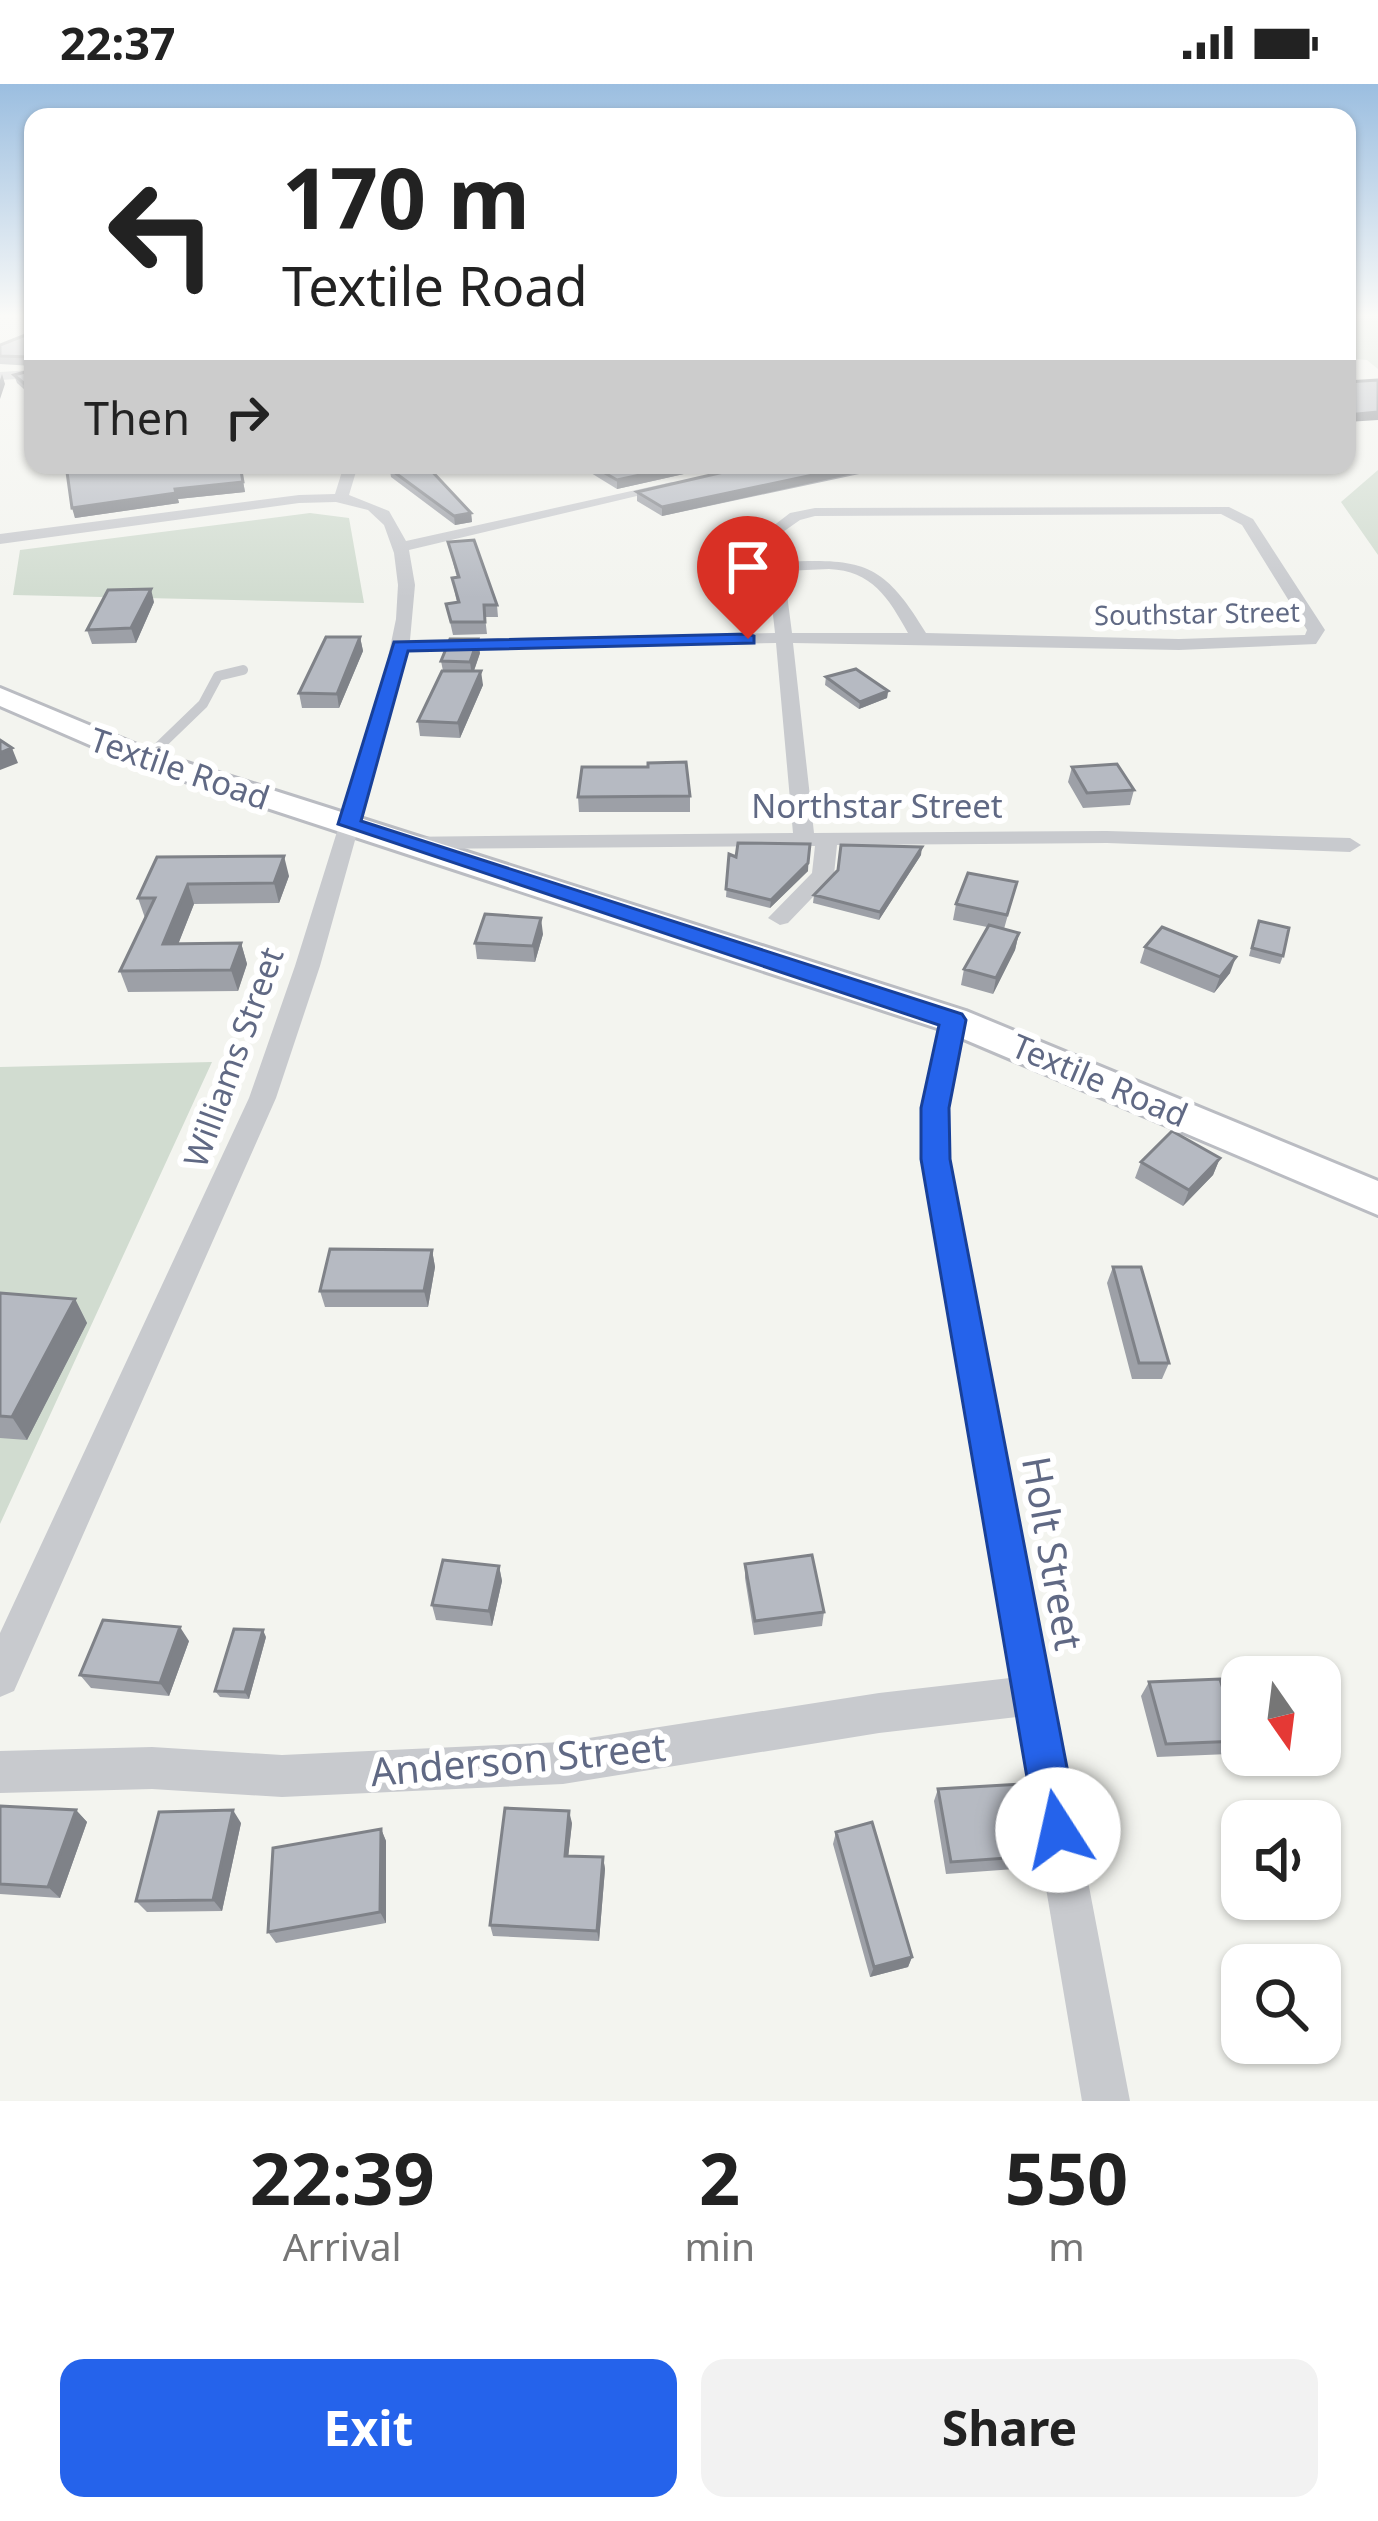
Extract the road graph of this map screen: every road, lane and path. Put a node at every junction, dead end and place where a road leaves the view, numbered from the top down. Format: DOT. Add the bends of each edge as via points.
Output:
graph roads {
  1 [pos="348,474"];
  2 [pos="692,481"];
  3 [pos="341,499"];
  4 [pos="0,539"];
  5 [pos="401,547"];
  6 [pos="775,567"];
  7 [pos="919,636"];
  8 [pos="784,638"];
  9 [pos="400,645"];
  10 [pos="243,670"];
  11 [pos="0,696"];
  12 [pos="146,759"];
  13 [pos="349,824"];
  14 [pos="816,838"];
  15 [pos="404,842"];
  16 [pos="1350,845"];
  17 [pos="780,918"];
  18 [pos="953,1020"];
  19 [pos="1378,1199"];
  20 [pos="0,1677"];
  21 [pos="1034,1695"];
  22 [pos="0,1772"];
  23 [pos="1106,2101"];
  1 -- 3 [label="street"];
  2 -- 5 [label="street"];
  3 -- 4 [label="street"];
  3 -- 5 [label="street" via="381,512"];
  5 -- 9 [label="street, Williams Street"];
  6 -- 7 [label="street" via="867,568 893,590"];
  6 -- 7 [label="street, Southstar Street" via="772,533 808,513 1212,508 1248,522 1317,634 1199,646"];
  6 -- 8 [label="street, Southstar Street"];
  7 -- 8 [label="street, Southstar Street"];
  8 -- 9 [label="street, Southstar Street"];
  8 -- 14 [label="street"];
  9 -- 13 [label="street, Williams Street"];
  10 -- 12 [label="lane" via="218,676 203,704"];
  11 -- 12 [label="street, Textile Road"];
  12 -- 13 [label="street, Textile Road"];
  13 -- 15 [label="street, Textile Road"];
  13 -- 20 [label="street, Williams Street" via="246,1138"];
  14 -- 15 [label="street, Northstar Street"];
  14 -- 16 [label="street, Northstar Street"];
  14 -- 17 [label="street" via="823,875"];
  15 -- 18 [label="street, Textile Road"];
  18 -- 19 [label="street, Textile Road"];
  18 -- 21 [label="street, Holt Street" via="935,1108 936,1159"];
  21 -- 22 [label="street, Anderson Street" via="563,1762 282,1776 152,1768"];
  21 -- 23 [label="street, Holt Street"];
}
